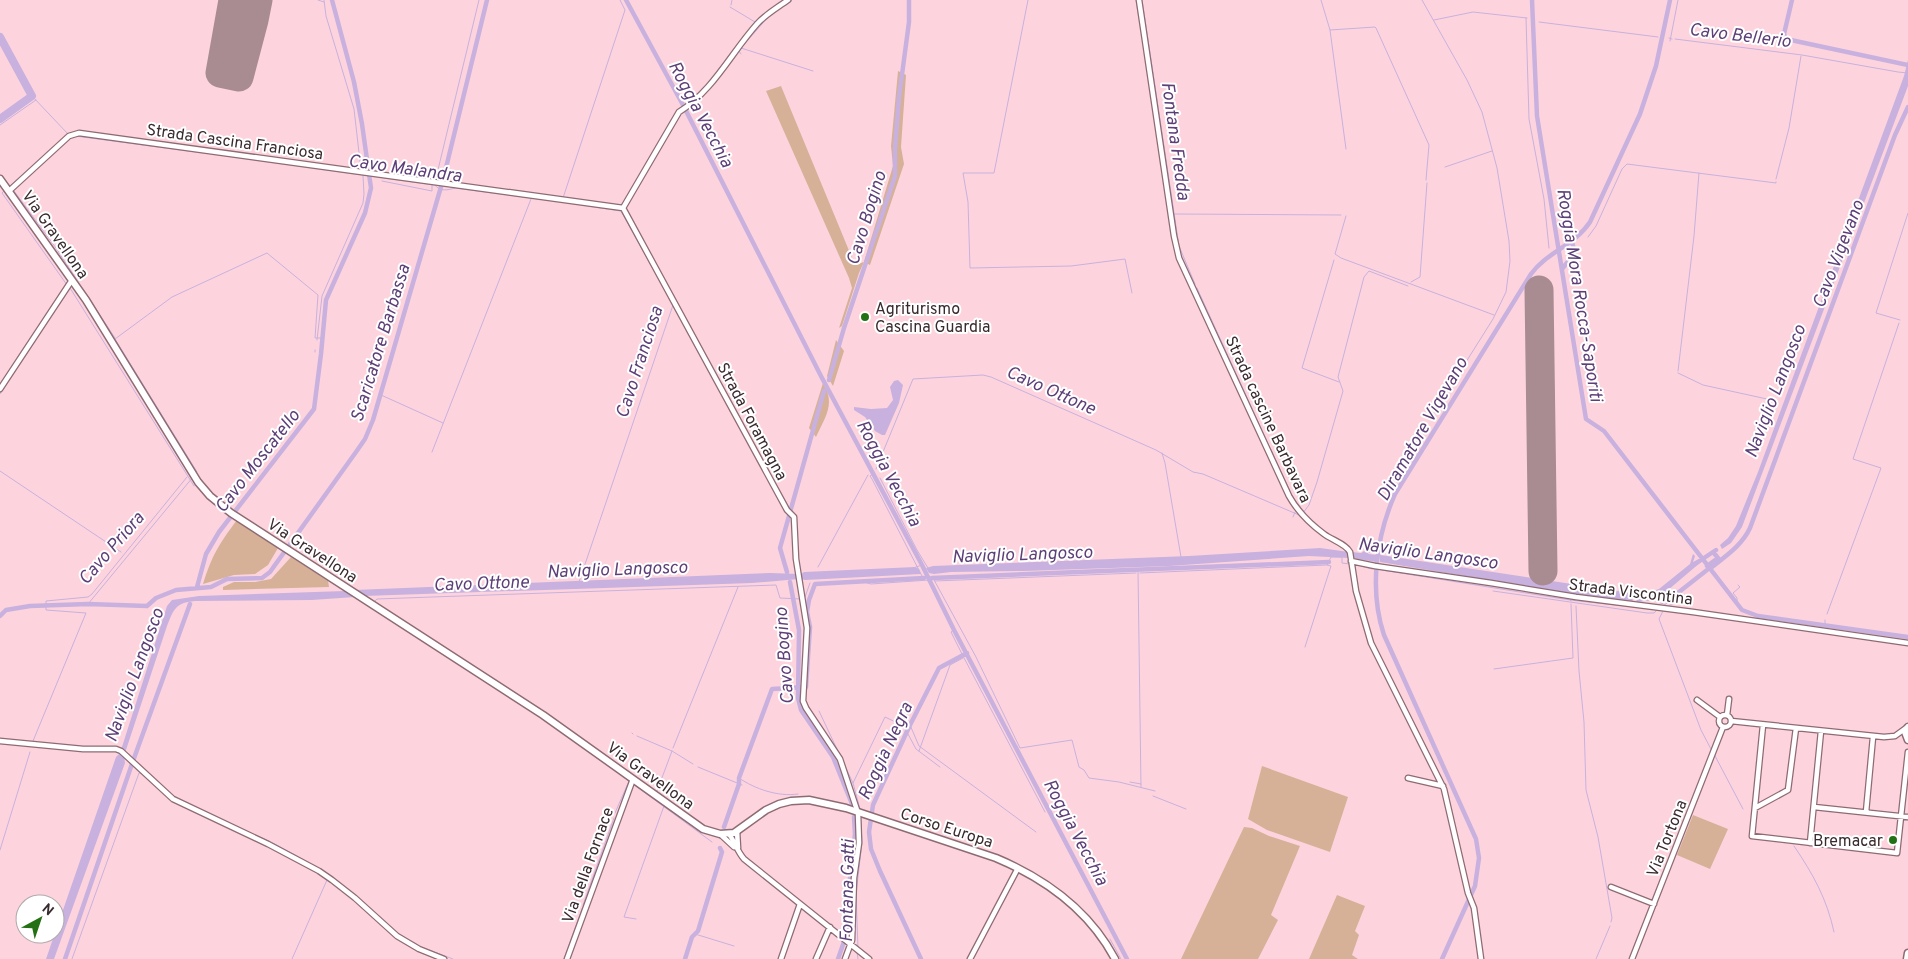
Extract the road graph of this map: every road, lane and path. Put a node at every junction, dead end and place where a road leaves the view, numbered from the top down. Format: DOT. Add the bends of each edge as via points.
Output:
graph roads {
  1 [pos="788,0"];
  2 [pos="1139,0"];
  3 [pos="0,179"];
  4 [pos="9,189"];
  5 [pos="623,208"];
  6 [pos="69,284"];
  7 [pos="0,389"];
  8 [pos="1351,562"];
  9 [pos="1908,643"];
  10 [pos="1729,699"];
  11 [pos="1697,700"];
  12 [pos="1727,715"];
  13 [pos="1720,717"];
  14 [pos="1731,721"];
  15 [pos="1763,725"];
  16 [pos="1723,727"];
  17 [pos="1908,727"];
  18 [pos="1796,728"];
  19 [pos="1821,731"];
  20 [pos="1895,736"];
  21 [pos="1873,737"];
  22 [pos="0,741"];
  23 [pos="1908,741"];
  24 [pos="1908,752"];
  25 [pos="1408,778"];
  26 [pos="633,779"];
  27 [pos="1443,786"];
  28 [pos="1814,807"];
  29 [pos="1755,808"];
  30 [pos="858,812"];
  31 [pos="1866,812"];
  32 [pos="1900,816"];
  33 [pos="1908,817"];
  34 [pos="739,830"];
  35 [pos="720,834"];
  36 [pos="729,834"];
  37 [pos="1810,843"];
  38 [pos="735,848"];
  39 [pos="739,854"];
  40 [pos="1019,867"];
  41 [pos="1611,886"];
  42 [pos="800,904"];
  43 [pos="1654,904"];
  44 [pos="830,927"];
  45 [pos="850,943"];
  46 [pos="1908,953"];
  47 [pos="444,959"];
  48 [pos="567,959"];
  49 [pos="781,959"];
  50 [pos="816,959"];
  51 [pos="845,959"];
  52 [pos="869,959"];
  53 [pos="970,959"];
  54 [pos="1115,959"];
  55 [pos="1481,959"];
  56 [pos="1632,959"];
  57 [pos="1907,959"];
  1 -- 5 [label="street" via="758,23 709,86 675,118"];
  2 -- 8 [label="street, Strada cascine Barbavara" via="1179,258 1293,503 1307,520 1347,547"];
  3 -- 4 [label="main road, Via Gravellona"];
  4 -- 5 [label="street, Strada Cascina Franciosa" via="70,135 79,133"];
  4 -- 6 [label="main road, Via Gravellona"];
  5 -- 30 [label="street, Strada Foramagna" via="792,515 807,628 803,701 840,759"];
  6 -- 7 [label="street"];
  6 -- 26 [label="main road, Via Gravellona" via="210,496 543,715"];
  8 -- 9 [label="street, Strada Viscontina"];
  8 -- 27 [label="street, Strada cascine Barbavara" via="1371,643"];
  10 -- 12 [label="street"];
  11 -- 13 [label="street"];
  12 -- 13 [label="street"];
  12 -- 14 [label="street"];
  13 -- 16 [label="street" via="1719,723"];
  14 -- 15 [label="street"];
  14 -- 16 [label="street"];
  15 -- 18 [label="street"];
  15 -- 29 [label="street"];
  16 -- 43 [label="street, Via Tortona"];
  17 -- 20 [label="street"];
  17 -- 23 [label="main road"];
  18 -- 19 [label="street"];
  18 -- 29 [label="street" via="1788,790"];
  19 -- 21 [label="street"];
  19 -- 28 [label="street"];
  20 -- 21 [label="street"];
  20 -- 23 [label="street"];
  21 -- 31 [label="street"];
  22 -- 47 [label="street" via="123,752 167,794 320,872 397,936"];
  24 -- 32 [label="street"];
  25 -- 27 [label="street"];
  26 -- 35 [label="main road, Via Gravellona" via="696,826"];
  26 -- 48 [label="street, Via della Fornace"];
  27 -- 55 [label="street, Strada cascine Barbavara" via="1474,908"];
  28 -- 31 [label="street"];
  28 -- 37 [label="street"];
  29 -- 37 [label="street" via="1752,836"];
  30 -- 34 [label="main road, Corso Europa" via="809,800 791,800 766,810"];
  30 -- 40 [label="main road, Corso Europa"];
  30 -- 45 [label="street" via="859,843"];
  31 -- 32 [label="street"];
  32 -- 33 [label="street"];
  32 -- 37 [label="street" via="1897,853"];
  34 -- 36 [label="main road, Via Gravellona"];
  34 -- 39 [label="street"];
  35 -- 36 [label="main road, Via Gravellona"];
  35 -- 38 [label="street, Via Gravellona"];
  36 -- 38 [label="street, Via Gravellona"];
  38 -- 39 [label="street, Via Gravellona"];
  39 -- 42 [label="street, Via Gravellona"];
  40 -- 53 [label="street"];
  40 -- 54 [label="main road, Corso Europa" via="1076,908 1094,927"];
  41 -- 43 [label="street"];
  42 -- 44 [label="street, Via Gravellona"];
  42 -- 49 [label="street"];
  43 -- 56 [label="street, Via Tortona"];
  44 -- 45 [label="street, Via Gravellona"];
  44 -- 50 [label="street"];
  45 -- 51 [label="street"];
  45 -- 52 [label="street, Via Gravellona"];
  46 -- 57 [label="main road"];
}
